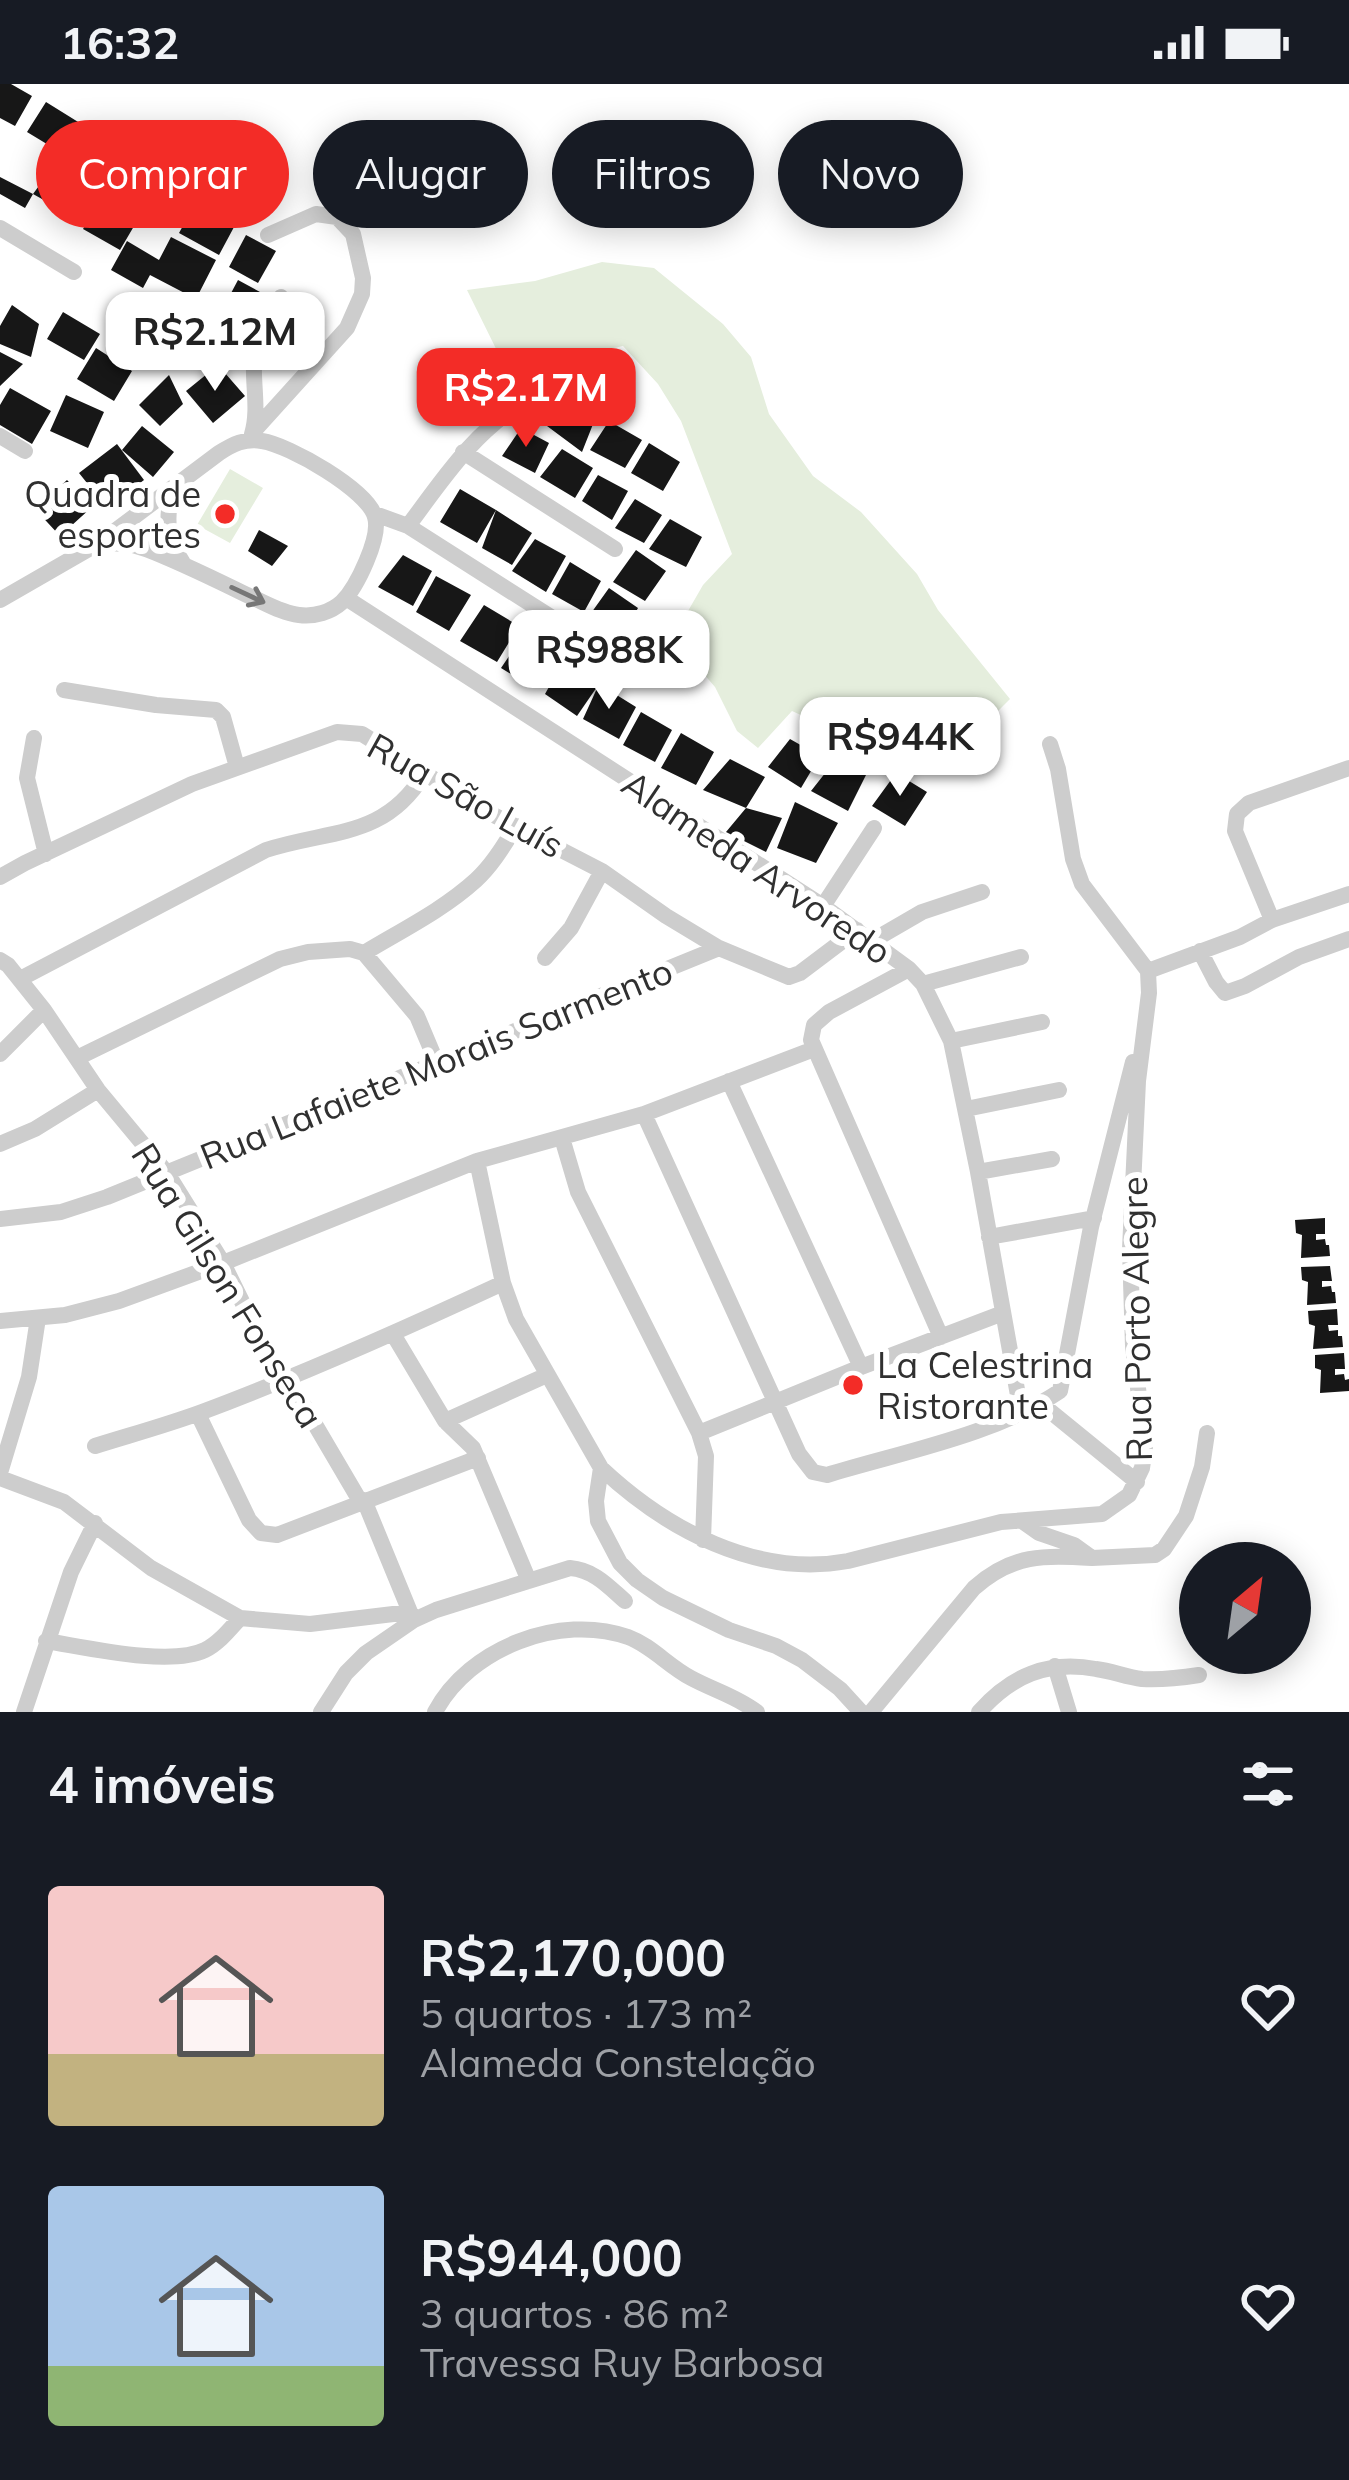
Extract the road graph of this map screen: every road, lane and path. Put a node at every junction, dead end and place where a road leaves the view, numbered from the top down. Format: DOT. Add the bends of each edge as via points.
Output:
graph roads {
  1 [pos="0,228"];
  2 [pos="268,235"];
  3 [pos="74,272"];
  4 [pos="280,297"];
  5 [pos="527,399"];
  6 [pos="251,435"];
  7 [pos="0,436"];
  8 [pos="25,451"];
  9 [pos="463,452"];
  10 [pos="173,490"];
  11 [pos="375,514"];
  12 [pos="408,526"];
  13 [pos="99,543"];
  14 [pos="615,549"];
  15 [pos="185,566"];
  16 [pos="346,598"];
  17 [pos="0,600"];
  18 [pos="639,673"];
  19 [pos="64,690"];
  20 [pos="34,738"];
  21 [pos="1050,744"];
  22 [pos="237,767"];
  23 [pos="1349,768"];
  24 [pos="424,774"];
  25 [pos="516,826"];
  26 [pos="874,828"];
  27 [pos="46,854"];
  28 [pos="602,871"];
  29 [pos="0,877"];
  30 [pos="982,892"];
  31 [pos="1349,894"];
  32 [pos="823,906"];
  33 [pos="1272,920"];
  34 [pos="865,936"];
  35 [pos="1349,939"];
  36 [pos="719,948"];
  37 [pos="1200,951"];
  38 [pos="364,953"];
  39 [pos="1021,956"];
  40 [pos="545,958"];
  41 [pos="0,960"];
  42 [pos="909,969"];
  43 [pos="1148,971"];
  44 [pos="20,979"];
  45 [pos="923,984"];
  46 [pos="44,1010"];
  47 [pos="1042,1022"];
  48 [pos="1145,1022"];
  49 [pos="951,1040"];
  50 [pos="814,1049"];
  51 [pos="0,1054"];
  52 [pos="77,1058"];
  53 [pos="436,1061"];
  54 [pos="729,1081"];
  55 [pos="98,1090"];
  56 [pos="1059,1090"];
  57 [pos="966,1109"];
  58 [pos="644,1114"];
  59 [pos="562,1138"];
  60 [pos="0,1144"];
  61 [pos="1052,1159"];
  62 [pos="477,1161"];
  63 [pos="978,1172"];
  64 [pos="167,1173"];
  65 [pos="1094,1218"];
  66 [pos="0,1219"];
  67 [pos="989,1237"];
  68 [pos="224,1263"];
  69 [pos="502,1283"];
  70 [pos="1003,1313"];
  71 [pos="38,1318"];
  72 [pos="0,1321"];
  73 [pos="393,1334"];
  74 [pos="941,1337"];
  75 [pos="861,1367"];
  76 [pos="547,1376"];
  77 [pos="281,1381"];
  78 [pos="775,1402"];
  79 [pos="1040,1403"];
  80 [pos="1021,1412"];
  81 [pos="198,1414"];
  82 [pos="446,1421"];
  83 [pos="698,1433"];
  84 [pos="1207,1433"];
  85 [pos="95,1446"];
  86 [pos="478,1458"];
  87 [pos="601,1468"];
  88 [pos="0,1476"];
  89 [pos="1137,1482"];
  90 [pos="362,1501"];
  91 [pos="1021,1520"];
  92 [pos="95,1523"];
  93 [pos="703,1540"];
  94 [pos="1092,1558"];
  95 [pos="637,1580"];
  96 [pos="529,1581"];
  97 [pos="625,1601"];
  98 [pos="412,1616"];
  99 [pos="240,1618"];
  100 [pos="622,1634"];
  101 [pos="46,1641"];
  102 [pos="1055,1666"];
  103 [pos="1199,1676"];
  104 [pos="23,1712"];
  105 [pos="321,1712"];
  106 [pos="435,1712"];
  107 [pos="757,1712"];
  108 [pos="861,1712"];
  109 [pos="871,1712"];
  110 [pos="979,1712"];
  111 [pos="1069,1712"];
  1 -- 3 [label="street"];
  2 -- 6 [label="street" via="316,214 337,217 353,234 362,294 347,328"];
  4 -- 6 [label="street" via="257,346"];
  5 -- 9 [label="street"];
  6 -- 10 [label="street"];
  6 -- 11 [label="street" via="344,483"];
  7 -- 8 [label="street"];
  9 -- 12 [label="street"];
  9 -- 14 [label="street"];
  10 -- 13 [label="street"];
  10 -- 15 [label="street" via="170,539"];
  11 -- 12 [label="street"];
  11 -- 16 [label="street" via="376,538"];
  12 -- 18 [label="street"];
  13 -- 15 [label="street" via="130,544"];
  13 -- 17 [label="street"];
  15 -- 16 [label="street, one-way" via="301,616"];
  16 -- 32 [label="street, Alameda Arvoredo"];
  19 -- 22 [label="street" via="216,710"];
  20 -- 27 [label="street" via="27,778"];
  21 -- 43 [label="street" via="1082,884"];
  22 -- 24 [label="street, Rua São Luís" via="350,732"];
  22 -- 27 [label="street, Rua São Luís"];
  23 -- 33 [label="street" via="1238,814 1234,831"];
  24 -- 25 [label="street, Rua São Luís"];
  24 -- 44 [label="street" via="404,802 362,829 266,850"];
  25 -- 28 [label="street, Rua São Luís"];
  25 -- 38 [label="street" via="452,900"];
  26 -- 32 [label="street"];
  27 -- 29 [label="street, Rua São Luís"];
  28 -- 36 [label="street, Rua São Luís"];
  28 -- 40 [label="street"];
  30 -- 34 [label="street"];
  31 -- 33 [label="street"];
  32 -- 34 [label="street, Alameda Arvoredo"];
  33 -- 37 [label="street"];
  34 -- 36 [label="street, Rua Lafaiete Morais Sarmento" via="789,977"];
  34 -- 42 [label="street, Alameda Arvoredo"];
  35 -- 37 [label="street" via="1226,993"];
  36 -- 53 [label="street, Rua Lafaiete Morais Sarmento"];
  37 -- 43 [label="street"];
  38 -- 52 [label="street" via="280,959"];
  38 -- 53 [label="street" via="417,1016"];
  39 -- 45 [label="street"];
  41 -- 44 [label="street, Rua Gilson Fonseca"];
  42 -- 45 [label="street, Alameda Arvoredo"];
  42 -- 50 [label="street" via="819,1019"];
  43 -- 48 [label="street, Rua Porto Alegre"];
  44 -- 46 [label="street, Rua Gilson Fonseca"];
  45 -- 49 [label="street, Alameda Arvoredo"];
  46 -- 51 [label="street"];
  46 -- 52 [label="street, Rua Gilson Fonseca"];
  47 -- 49 [label="street"];
  48 -- 65 [label="street"];
  48 -- 89 [label="street, Rua Porto Alegre" via="1130,1249 1144,1448"];
  49 -- 57 [label="street, Alameda Arvoredo"];
  50 -- 54 [label="street"];
  50 -- 74 [label="street"];
  52 -- 55 [label="street, Rua Gilson Fonseca"];
  53 -- 64 [label="street, Rua Lafaiete Morais Sarmento"];
  54 -- 58 [label="street"];
  54 -- 75 [label="street"];
  55 -- 60 [label="street"];
  55 -- 64 [label="street, Rua Gilson Fonseca"];
  56 -- 57 [label="street"];
  57 -- 63 [label="street, Alameda Arvoredo"];
  58 -- 59 [label="street"];
  58 -- 78 [label="street"];
  59 -- 62 [label="street"];
  59 -- 83 [label="street" via="578,1192"];
  61 -- 63 [label="street"];
  62 -- 68 [label="street"];
  62 -- 69 [label="street"];
  63 -- 67 [label="street, Alameda Arvoredo"];
  64 -- 66 [label="street, Rua Lafaiete Morais Sarmento" via="61,1212"];
  64 -- 68 [label="street, Rua Gilson Fonseca"];
  65 -- 67 [label="street"];
  65 -- 79 [label="street" via="1063,1383"];
  67 -- 70 [label="street, Alameda Arvoredo"];
  68 -- 71 [label="street" via="118,1301"];
  68 -- 77 [label="street, Rua Gilson Fonseca"];
  69 -- 73 [label="street"];
  69 -- 76 [label="street"];
  70 -- 74 [label="street"];
  70 -- 80 [label="street, Alameda Arvoredo"];
  71 -- 72 [label="street"];
  71 -- 88 [label="street"];
  73 -- 77 [label="street"];
  73 -- 82 [label="street"];
  74 -- 75 [label="street"];
  75 -- 78 [label="street"];
  76 -- 82 [label="street"];
  76 -- 87 [label="street"];
  77 -- 81 [label="street"];
  77 -- 90 [label="street, Rua Gilson Fonseca"];
  78 -- 80 [label="street" via="799,1454 827,1475"];
  78 -- 83 [label="street"];
  79 -- 80 [label="street"];
  79 -- 89 [label="street"];
  81 -- 85 [label="street"];
  81 -- 90 [label="street" via="261,1533 277,1535"];
  82 -- 86 [label="street"];
  83 -- 93 [label="street" via="706,1456"];
  84 -- 94 [label="street" via="1194,1496 1164,1550"];
  86 -- 90 [label="street"];
  86 -- 96 [label="street"];
  87 -- 93 [label="street, Rua Porto Alegre"];
  87 -- 95 [label="street" via="598,1520"];
  88 -- 92 [label="street"];
  89 -- 91 [label="street, Rua Porto Alegre" via="1102,1514"];
  90 -- 98 [label="street, Rua Gilson Fonseca"];
  91 -- 93 [label="street, Rua Porto Alegre" via="824,1565 764,1560"];
  91 -- 94 [label="street"];
  92 -- 99 [label="street" via="151,1568"];
  92 -- 101 [label="street"];
  94 -- 109 [label="street" via="1042,1556 987,1576"];
  95 -- 97 [label="street"];
  95 -- 108 [label="street" via="802,1660"];
  96 -- 97 [label="street" via="580,1569"];
  96 -- 98 [label="street"];
  97 -- 100 [label="street"];
  98 -- 99 [label="street" via="310,1624"];
  98 -- 105 [label="street" via="356,1663"];
  99 -- 101 [label="street" via="191,1655"];
  100 -- 106 [label="street" via="528,1637 480,1661"];
  100 -- 107 [label="street"];
  101 -- 104 [label="street"];
  102 -- 103 [label="street"];
  102 -- 110 [label="street" via="1020,1676"];
  102 -- 111 [label="street"];
}
